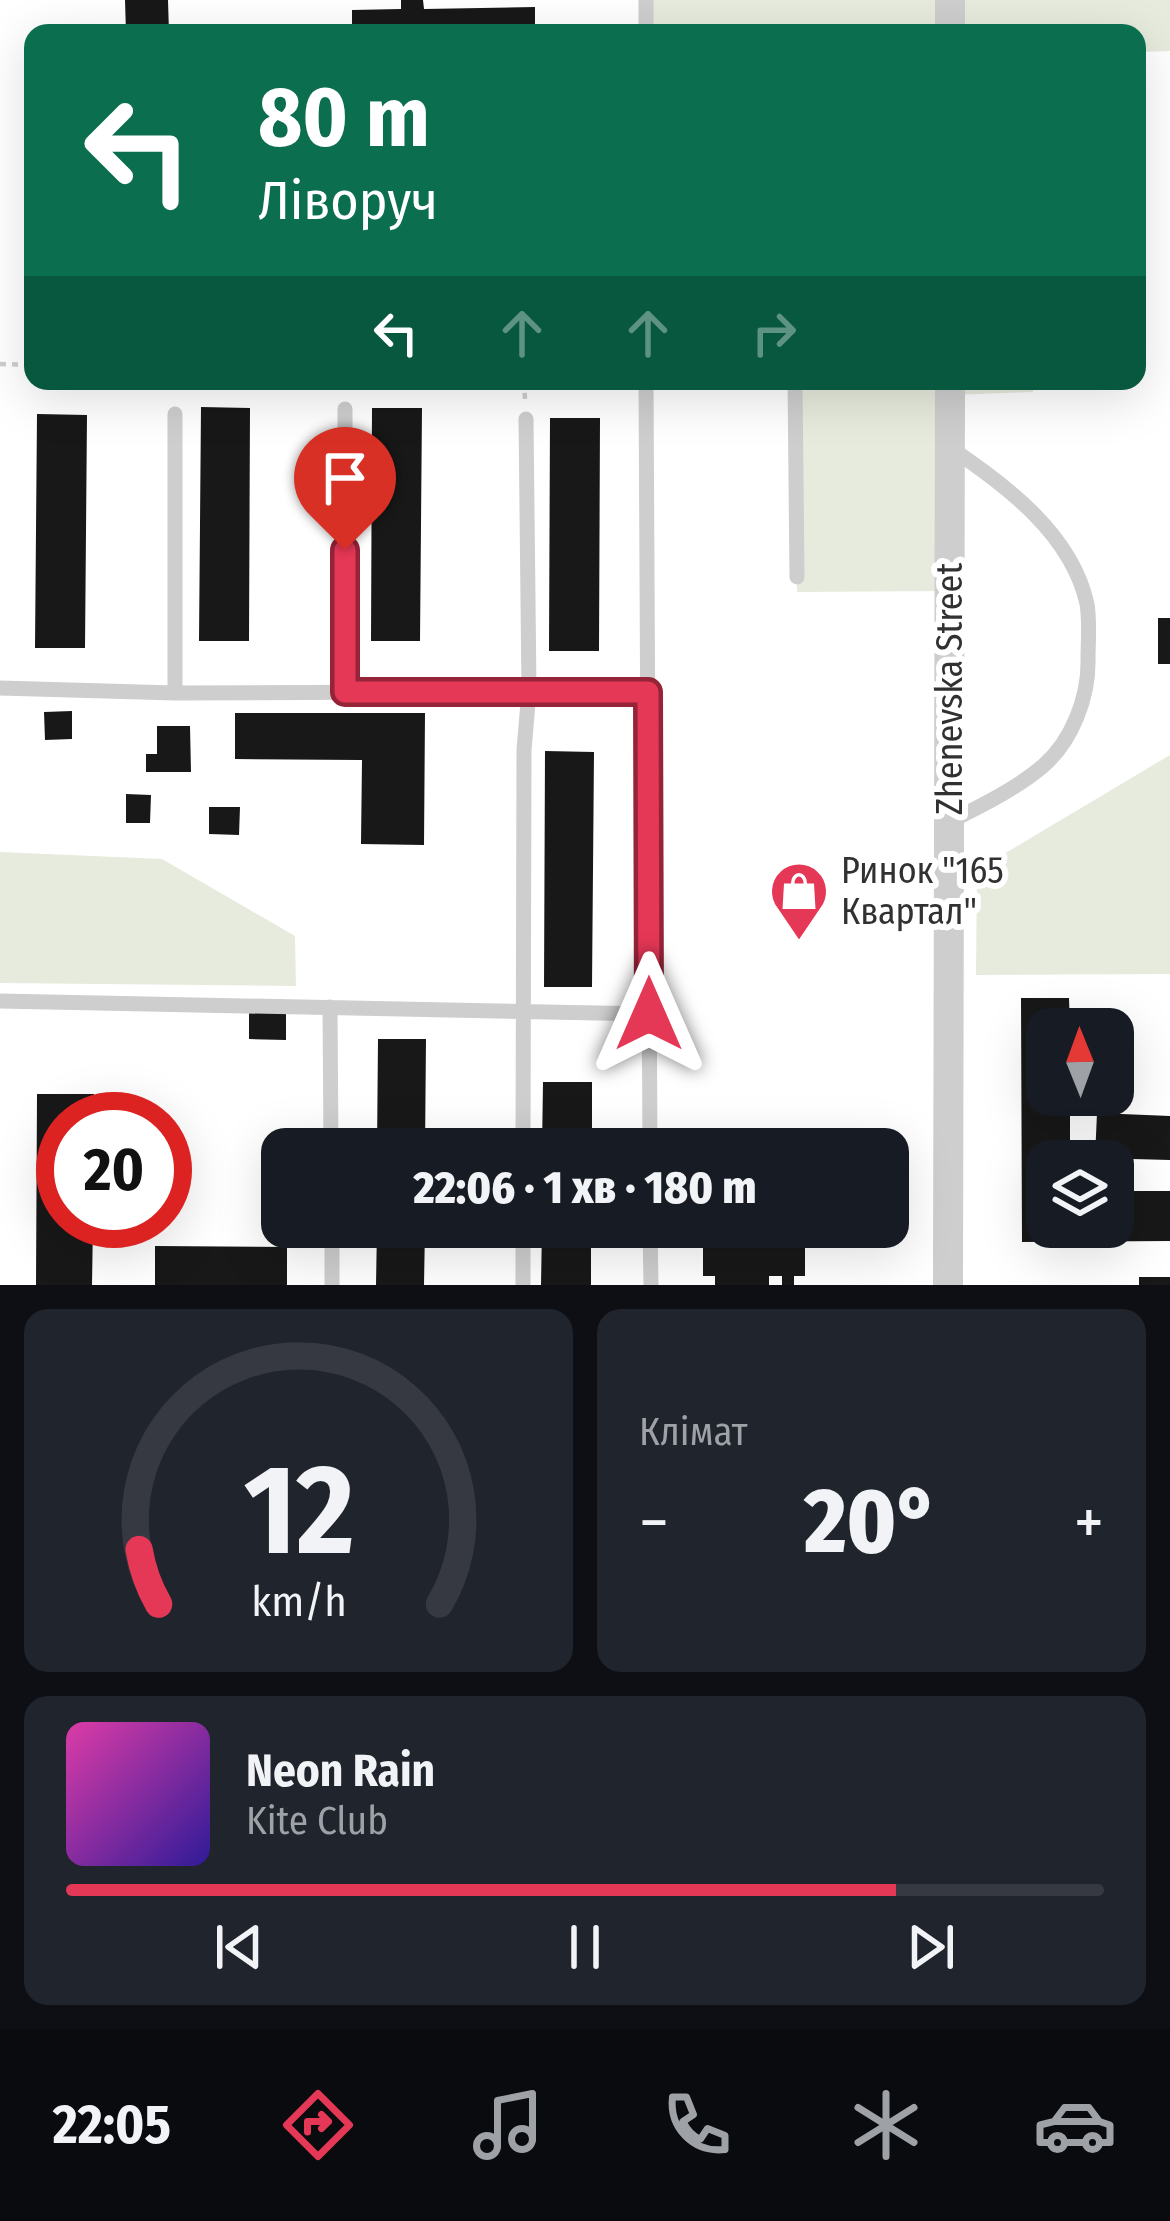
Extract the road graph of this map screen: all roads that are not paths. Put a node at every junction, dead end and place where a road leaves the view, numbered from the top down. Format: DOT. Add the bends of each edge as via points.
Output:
graph roads {
  1 [pos="646,390"];
  2 [pos="795,390"];
  3 [pos="950,390"];
  4 [pos="345,409"];
  5 [pos="175,414"];
  6 [pos="526,419"];
  7 [pos="950,447"];
  8 [pos="797,577"];
  9 [pos="0,688"];
  10 [pos="530,691"];
  11 [pos="345,692"];
  12 [pos="648,692"];
  13 [pos="175,693"];
  14 [pos="949,822"];
  15 [pos="0,1001"];
  16 [pos="330,1007"];
  17 [pos="524,1011"];
  18 [pos="649,1014"];
  19 [pos="331,1128"];
  20 [pos="524,1128"];
  21 [pos="650,1128"];
  22 [pos="332,1248"];
  23 [pos="523,1248"];
  24 [pos="650,1248"];
  25 [pos="332,1285"];
  26 [pos="523,1285"];
  27 [pos="651,1285"];
  28 [pos="948,1285"];
  1 -- 12 [label="lane"];
  2 -- 8 [label="lane"];
  3 -- 7 [label="street, Zhenevska Street"];
  4 -- 11 [label="lane"];
  5 -- 13 [label="lane"];
  6 -- 10 [label="lane"];
  7 -- 14 [label="street, Zhenevska Street"];
  7 -- 14 [label="lane" via="1010,488 1077,573 1088,607 1089,677 1065,741 1044,765"];
  9 -- 13 [label="lane"];
  10 -- 11 [label="lane"];
  10 -- 12 [label="lane"];
  10 -- 17 [label="lane"];
  11 -- 13 [label="lane"];
  12 -- 18 [label="lane"];
  14 -- 28 [label="street, Zhenevska Street"];
  15 -- 16 [label="lane"];
  16 -- 17 [label="lane"];
  16 -- 19 [label="lane"];
  17 -- 18 [label="lane"];
  17 -- 20 [label="lane"];
  18 -- 21 [label="lane"];
  22 -- 25 [label="lane"];
  23 -- 26 [label="lane"];
  24 -- 27 [label="lane"];
}
